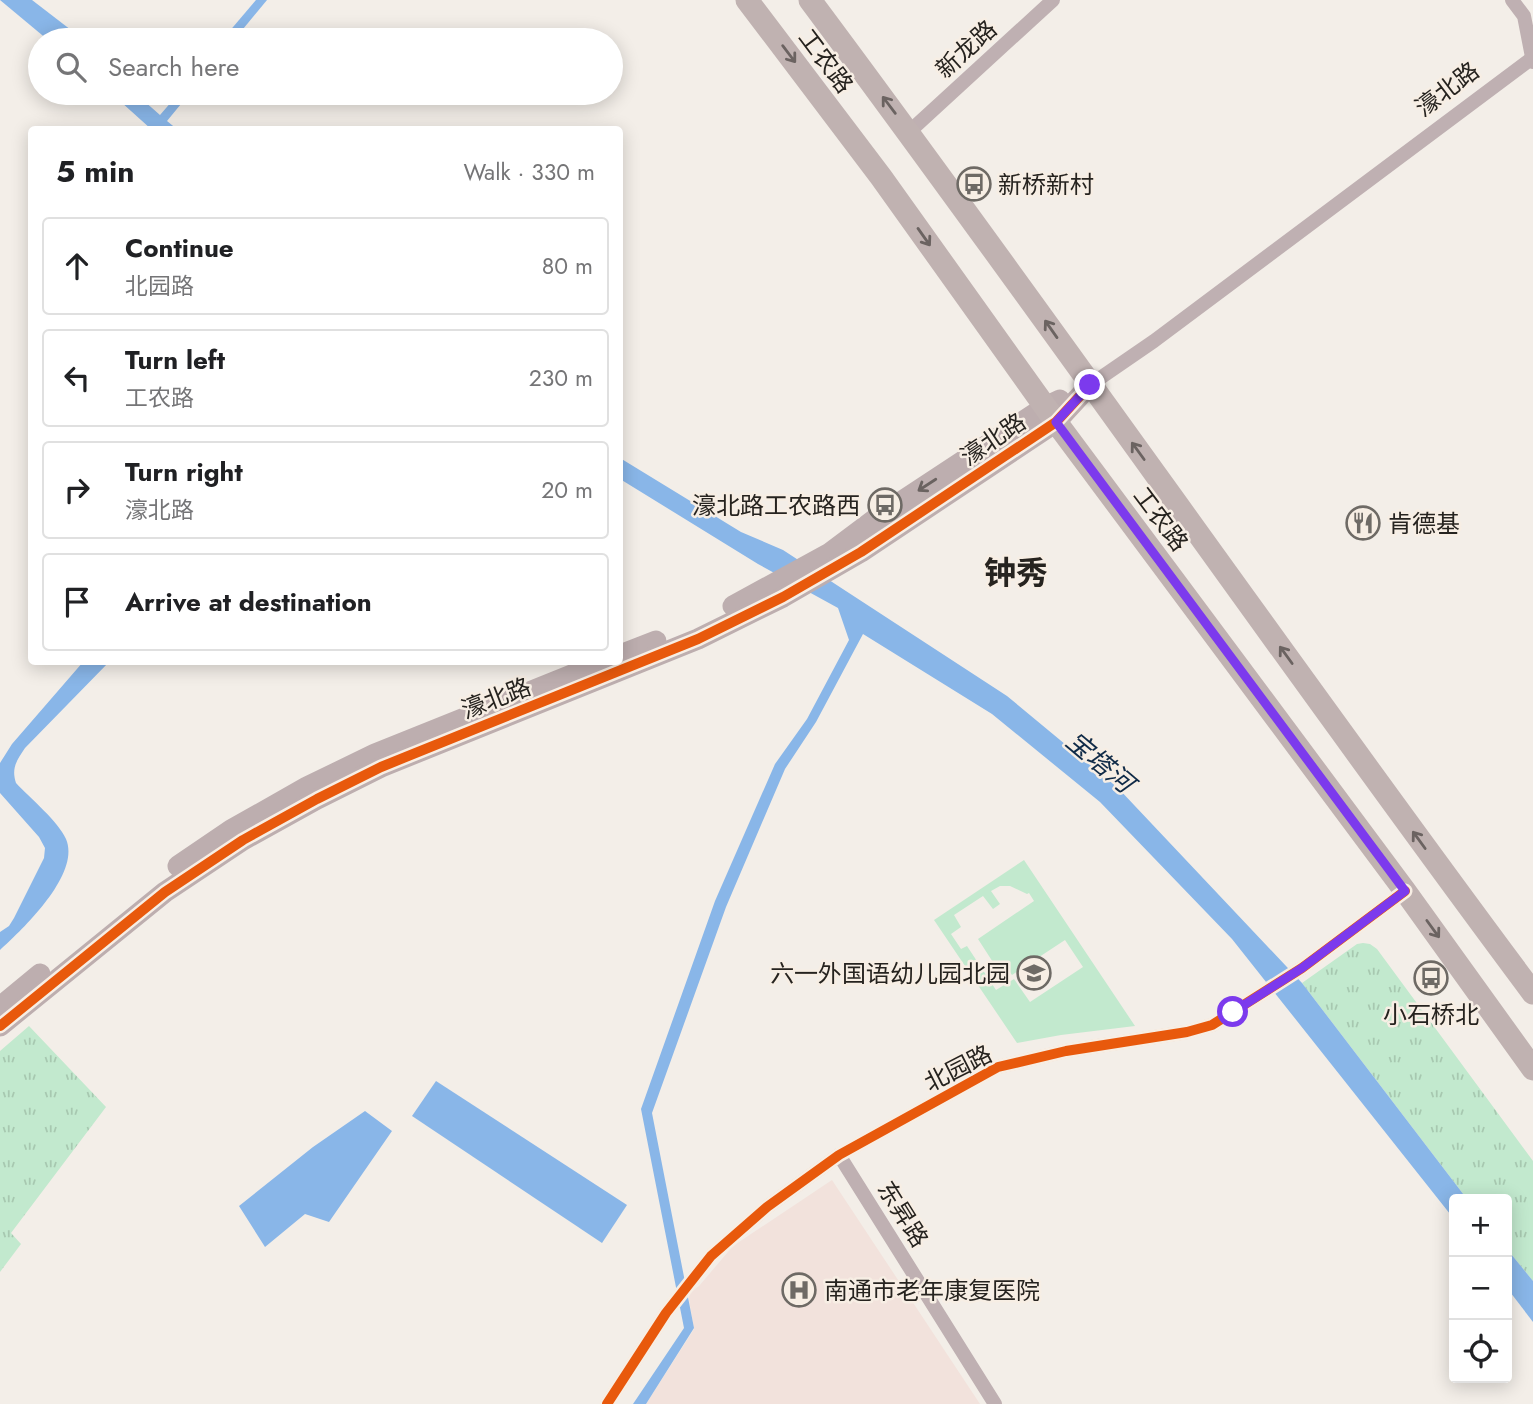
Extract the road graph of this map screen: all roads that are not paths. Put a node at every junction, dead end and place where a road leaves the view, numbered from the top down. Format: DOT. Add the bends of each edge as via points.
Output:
graph roads {
  1 [pos="747,0"];
  2 [pos="810,0"];
  3 [pos="1054,0"];
  4 [pos="1513,0"];
  5 [pos="1532,60"];
  6 [pos="909,132"];
  7 [pos="1090,385"];
  8 [pos="1051,414"];
  9 [pos="778,591"];
  10 [pos="623,655"];
  11 [pos="596,665"];
  12 [pos="1405,891"];
  13 [pos="1533,993"];
  14 [pos="0,1007"];
  15 [pos="0,1026"];
  16 [pos="1533,1069"];
  17 [pos="839,1155"];
  18 [pos="607,1404"];
  19 [pos="995,1404"];
  1 -- 8 [label="main road, 工农路, one-way"];
  6 -- 2 [label="main road, 工农路, one-way"];
  3 -- 6 [label="street, 新龙路"];
  4 -- 5 [label="street" via="1524,16"];
  5 -- 7 [label="street, 濠北路"];
  7 -- 6 [label="main road, 工农路, one-way"];
  7 -- 8 [label="street, 濠北路"];
  13 -- 7 [label="main road, 工农路, one-way"];
  8 -- 9 [label="street, 濠北路" via="878,517 834,559"];
  8 -- 12 [label="main road, 工农路"];
  9 -- 10 [label="street, 濠北路"];
  9 -- 15 [label="street, 濠北路" via="698,639 381,767 243,840 165,892"];
  11 -- 14 [label="street, 濠北路" via="374,754 231,830 153,883"];
  12 -- 16 [label="main road, 工农路, one-way"];
  12 -- 17 [label="street, 北园路" via="1262,996 1212,1025 998,1067"];
  17 -- 18 [label="street, 北园路" via="766,1207 711,1256"];
  17 -- 19 [label="street, 东昇路"];
}
